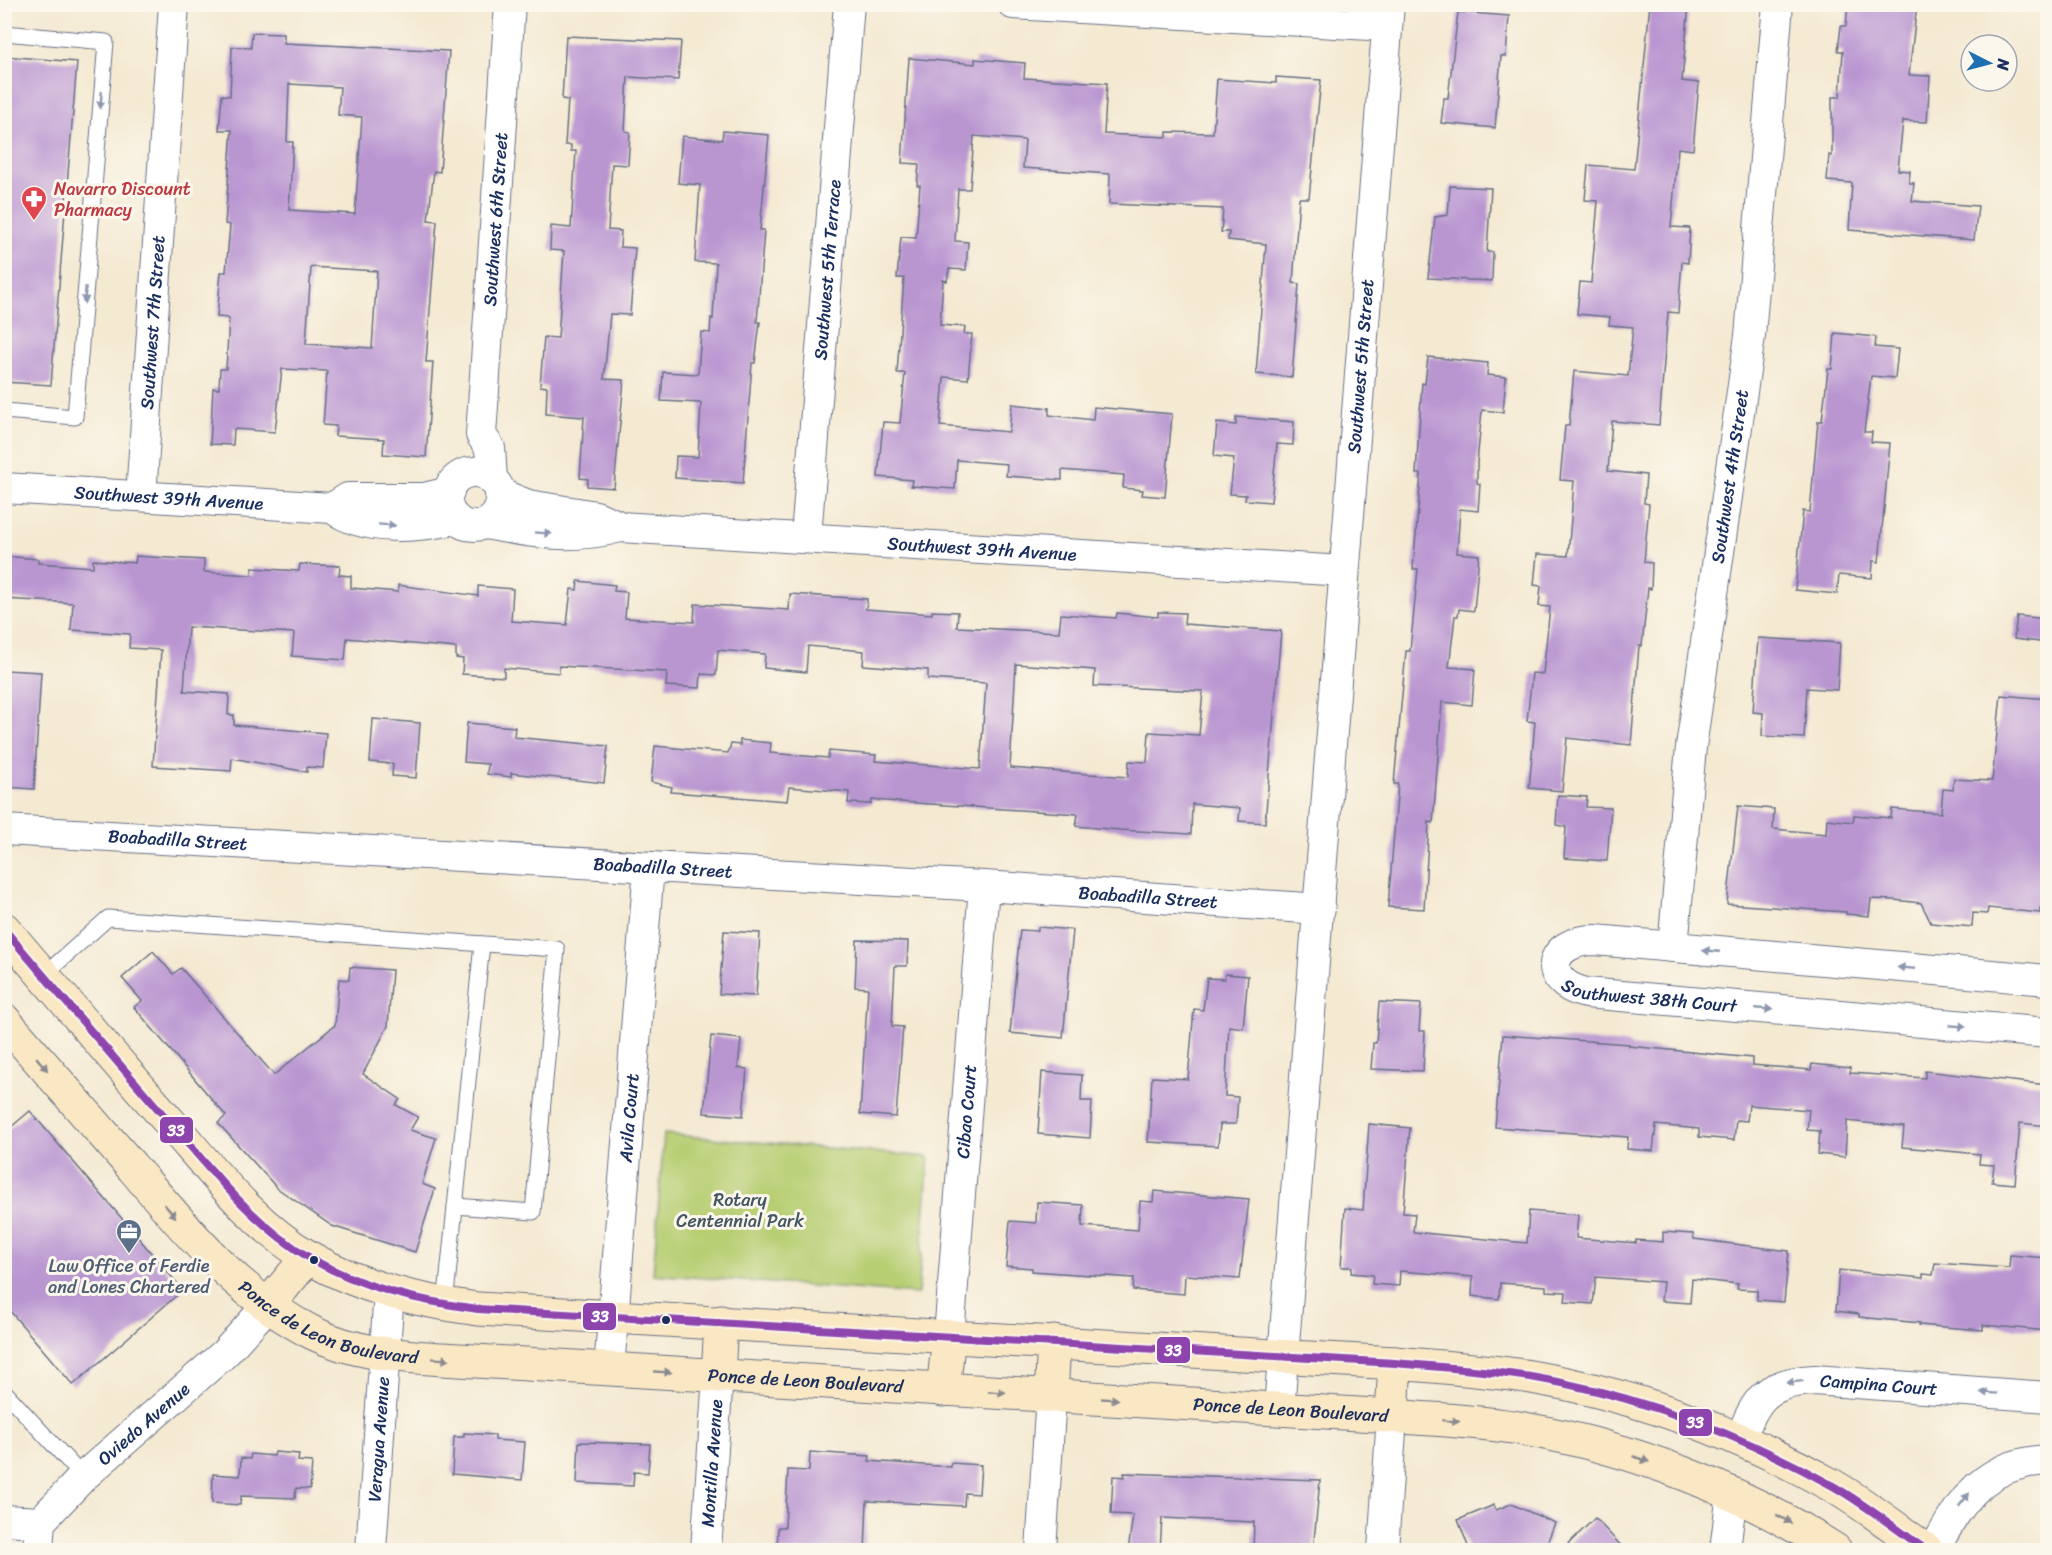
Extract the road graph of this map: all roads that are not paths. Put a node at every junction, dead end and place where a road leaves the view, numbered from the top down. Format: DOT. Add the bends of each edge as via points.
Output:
graph roads {
  1 [pos="174,4"];
  2 [pos="510,4"];
  3 [pos="849,4"];
  4 [pos="1013,4"];
  5 [pos="1778,4"];
  6 [pos="1388,15"];
  7 [pos="4,33"];
  8 [pos="4,411"];
  9 [pos="481,435"];
  10 [pos="496,487"];
  11 [pos="4,488"];
  12 [pos="141,496"];
  13 [pos="455,496"];
  14 [pos="486,524"];
  15 [pos="620,527"];
  16 [pos="806,536"];
  17 [pos="1344,571"];
  18 [pos="4,830"];
  19 [pos="649,867"];
  20 [pos="984,886"];
  21 [pos="1320,909"];
  22 [pos="4,929"];
  23 [pos="482,944"];
  24 [pos="1673,947"];
  25 [pos="44,975"];
  26 [pos="2048,980"];
  27 [pos="4,1020"];
  28 [pos="2048,1033"];
  29 [pos="454,1206"];
  30 [pos="308,1257"];
  31 [pos="389,1292"];
  32 [pos="268,1305"];
  33 [pos="445,1305"];
  34 [pos="615,1316"];
  35 [pos="721,1322"];
  36 [pos="949,1336"];
  37 [pos="1054,1342"];
  38 [pos="385,1354"];
  39 [pos="1282,1357"];
  40 [pos="1395,1363"];
  41 [pos="609,1370"];
  42 [pos="718,1376"];
  43 [pos="943,1389"];
  44 [pos="4,1391"];
  45 [pos="1051,1396"];
  46 [pos="2048,1397"];
  47 [pos="1279,1409"];
  48 [pos="1392,1416"];
  49 [pos="1740,1442"];
  50 [pos="2048,1460"];
  51 [pos="83,1477"];
  52 [pos="1732,1493"];
  53 [pos="4,1520"];
  54 [pos="39,1536"];
  55 [pos="371,1551"];
  56 [pos="706,1551"];
  57 [pos="1041,1551"];
  58 [pos="1383,1551"];
  59 [pos="1725,1551"];
  60 [pos="1835,1551"];
  61 [pos="1926,1551"];
  62 [pos="1934,1551"];
  1 -- 12 [label="street, Southwest 7th Street"];
  2 -- 9 [label="street, Southwest 6th Street"];
  3 -- 16 [label="street, Southwest 5th Terrace"];
  4 -- 6 [label="street"];
  5 -- 24 [label="street, Southwest 4th Street" via="1751,325 1691,747"];
  6 -- 17 [label="street, Southwest 5th Street"];
  7 -- 8 [label="lane, one-way" via="106,42 75,417"];
  9 -- 10 [label="street, Southwest 6th Street" via="490,448"];
  9 -- 13 [label="street" via="471,442 463,457"];
  10 -- 13 [label="street, Southwest 39th Avenue" via="477,473"];
  10 -- 14 [label="street" via="498,511"];
  10 -- 15 [label="street, Southwest 39th Avenue" via="528,504 596,516"];
  11 -- 12 [label="street, Southwest 39th Avenue"];
  12 -- 13 [label="street, Southwest 39th Avenue" via="332,508 348,498"];
  13 -- 14 [label="street, Southwest 39th Avenue" via="467,525"];
  14 -- 15 [label="street, Southwest 39th Avenue, one-way" via="567,535 594,534"];
  15 -- 16 [label="street, Southwest 39th Avenue"];
  16 -- 17 [label="street, Southwest 39th Avenue"];
  17 -- 21 [label="street, Southwest 5th Street"];
  18 -- 19 [label="street, Boabadilla Street"];
  19 -- 20 [label="street, Boabadilla Street"];
  19 -- 34 [label="street, Avila Court"];
  20 -- 21 [label="street, Boabadilla Street"];
  20 -- 36 [label="street, Cibao Court"];
  21 -- 39 [label="street"];
  22 -- 25 [label="street"];
  23 -- 25 [label="lane" via="108,918"];
  23 -- 29 [label="lane"];
  23 -- 29 [label="lane" via="557,949 533,1212"];
  26 -- 24 [label="street, Southwest 38th Court, one-way"];
  24 -- 28 [label="street, Southwest 38th Court, one-way" via="1580,940 1566,945 1559,953 1557,974 1562,983 1586,993"];
  25 -- 30 [label="street" via="216,1176 250,1211"];
  27 -- 32 [label="street, Ponce de Leon Boulevard, one-way" via="194,1238"];
  29 -- 33 [label="lane"];
  30 -- 31 [label="street" via="365,1285"];
  30 -- 32 [label="street"];
  31 -- 33 [label="street"];
  31 -- 38 [label="street, Veragua Avenue"];
  32 -- 38 [label="street, Ponce de Leon Boulevard" via="314,1334"];
  32 -- 51 [label="street, Oviedo Avenue" via="225,1353"];
  33 -- 34 [label="street"];
  34 -- 35 [label="street"];
  34 -- 41 [label="street, Avila Court"];
  35 -- 36 [label="street"];
  35 -- 42 [label="street"];
  36 -- 37 [label="street"];
  36 -- 43 [label="street"];
  37 -- 39 [label="street"];
  37 -- 45 [label="street"];
  38 -- 41 [label="street, Ponce de Leon Boulevard, one-way"];
  38 -- 55 [label="street, Veragua Avenue"];
  39 -- 40 [label="street"];
  39 -- 47 [label="street"];
  40 -- 48 [label="street"];
  40 -- 49 [label="street" via="1481,1370 1589,1390 1686,1419"];
  41 -- 42 [label="street, Ponce de Leon Boulevard, one-way"];
  42 -- 43 [label="street, Ponce de Leon Boulevard"];
  42 -- 56 [label="street, Montilla Avenue"];
  43 -- 45 [label="street, Ponce de Leon Boulevard, one-way"];
  44 -- 51 [label="lane"];
  45 -- 47 [label="street, Ponce de Leon Boulevard, one-way"];
  45 -- 57 [label="street"];
  46 -- 49 [label="street, Campina Court, one-way" via="1794,1381 1779,1384 1764,1398 1749,1415"];
  47 -- 48 [label="street, Ponce de Leon Boulevard"];
  48 -- 52 [label="street, Ponce de Leon Boulevard, one-way" via="1524,1429 1577,1441 1622,1452"];
  48 -- 58 [label="street"];
  49 -- 52 [label="street"];
  49 -- 61 [label="street" via="1834,1487"];
  62 -- 50 [label="street, one-way" via="1960,1505 1983,1481 2023,1461"];
  51 -- 54 [label="street, Oviedo Avenue"];
  52 -- 59 [label="street"];
  52 -- 60 [label="street, Ponce de Leon Boulevard, one-way"];
  53 -- 54 [label="street"];
}
